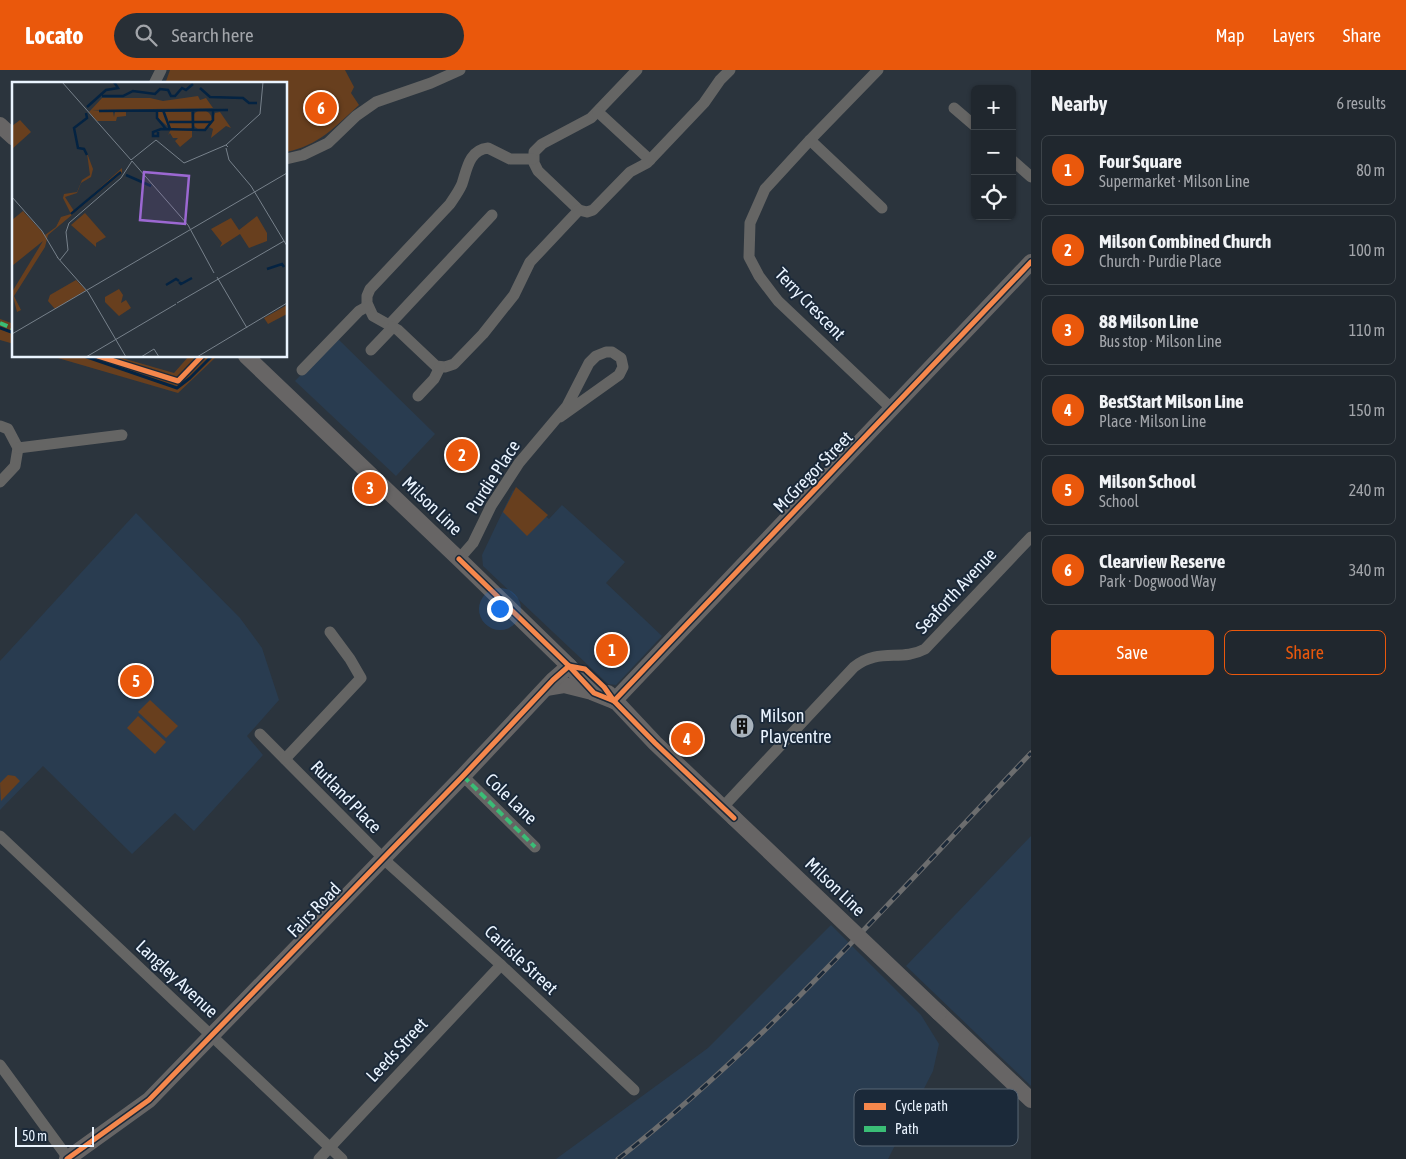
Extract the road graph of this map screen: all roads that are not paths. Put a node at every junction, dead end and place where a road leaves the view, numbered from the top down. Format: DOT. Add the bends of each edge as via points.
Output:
graph roads {
  1 [pos="161,70"];
  2 [pos="460,70"];
  3 [pos="637,70"];
  4 [pos="730,70"];
  5 [pos="878,70"];
  6 [pos="155,82"];
  7 [pos="954,108"];
  8 [pos="598,112"];
  9 [pos="971,123"];
  10 [pos="0,125"];
  11 [pos="12,136"];
  12 [pos="810,140"];
  13 [pos="288,159"];
  14 [pos="533,159"];
  15 [pos="650,160"];
  16 [pos="1016,164"];
  17 [pos="1031,177"];
  18 [pos="882,208"];
  19 [pos="579,210"];
  20 [pos="492,215"];
  21 [pos="1031,262"];
  22 [pos="368,306"];
  23 [pos="391,326"];
  24 [pos="371,350"];
  25 [pos="248,358"];
  26 [pos="440,368"];
  27 [pos="302,370"];
  28 [pos="418,396"];
  29 [pos="892,409"];
  30 [pos="560,417"];
  31 [pos="0,426"];
  32 [pos="122,435"];
  33 [pos="18,448"];
  34 [pos="0,482"];
  35 [pos="1031,536"];
  36 [pos="459,559"];
  37 [pos="330,632"];
  38 [pos="569,666"];
  39 [pos="546,688"];
  40 [pos="594,693"];
  41 [pos="614,701"];
  42 [pos="260,734"];
  43 [pos="285,759"];
  44 [pos="463,776"];
  45 [pos="728,813"];
  46 [pos="0,836"];
  47 [pos="535,847"];
  48 [pos="383,858"];
  49 [pos="501,965"];
  50 [pos="212,1036"];
  51 [pos="0,1065"];
  52 [pos="634,1090"];
  53 [pos="1031,1100"];
  54 [pos="330,1147"];
  55 [pos="68,1158"];
  56 [pos="319,1159"];
  57 [pos="342,1159"];
  1 -- 6 [label="street"];
  2 -- 13 [label="street" via="376,102 328,143"];
  3 -- 8 [label="street"];
  4 -- 15 [label="street"];
  5 -- 12 [label="street, Terry Crescent"];
  7 -- 9 [label="street"];
  8 -- 14 [label="street" via="539,146"];
  8 -- 15 [label="street"];
  10 -- 11 [label="street"];
  12 -- 18 [label="street"];
  12 -- 29 [label="street, Terry Crescent" via="765,189 750,223 749,257 778,302"];
  14 -- 19 [label="street" via="542,176"];
  14 -- 22 [label="street" via="510,159 488,148 472,157 460,189 450,204 370,288"];
  15 -- 19 [label="street" via="630,172 593,210"];
  16 -- 17 [label="street"];
  19 -- 26 [label="street" via="530,262 514,295 483,334 454,364"];
  20 -- 23 [label="street"];
  21 -- 29 [label="street, McGregor Street"];
  22 -- 23 [label="street" via="373,316"];
  22 -- 27 [label="street" via="359,311"];
  23 -- 24 [label="street"];
  23 -- 26 [label="street"];
  25 -- 36 [label="street, Milson Line"];
  26 -- 28 [label="street"];
  29 -- 41 [label="street, McGregor Street"];
  30 -- 30 [label="street, Purdie Place" via="592,359 606,352 621,358 623,367 619,375"];
  30 -- 36 [label="street, Purdie Place" via="520,463 491,506 473,544"];
  31 -- 33 [label="street" via="8,429"];
  32 -- 33 [label="street"];
  33 -- 34 [label="street" via="15,466"];
  35 -- 45 [label="street, Seaforth Avenue" via="925,649 908,655 873,657 854,668"];
  36 -- 38 [label="street, Milson Line"];
  37 -- 43 [label="street, Rutland Place" via="361,678"];
  38 -- 39 [label="street, Fairs Road"];
  38 -- 40 [label="street, Milson Line"];
  38 -- 41 [label="street, Milson Line" via="585,669"];
  39 -- 40 [label="street" via="564,685"];
  39 -- 44 [label="street, Fairs Road"];
  40 -- 41 [label="street, Milson Line"];
  41 -- 45 [label="street, Milson Line"];
  42 -- 43 [label="street, Rutland Place"];
  43 -- 48 [label="street, Rutland Place"];
  44 -- 47 [label="street, Cole Lane"];
  44 -- 48 [label="street, Fairs Road"];
  45 -- 53 [label="street, Milson Line, bridge"];
  46 -- 50 [label="street, Langley Avenue"];
  48 -- 49 [label="street, Carlisle Street"];
  48 -- 50 [label="street, Fairs Road"];
  49 -- 52 [label="street, Carlisle Street"];
  49 -- 54 [label="street, Leeds Street"];
  50 -- 54 [label="street, Langley Avenue"];
  50 -- 55 [label="street, Fairs Road" via="149,1100"];
  51 -- 55 [label="street"];
  54 -- 56 [label="street, Leeds Street"];
  54 -- 57 [label="street, Langley Avenue"];
}
